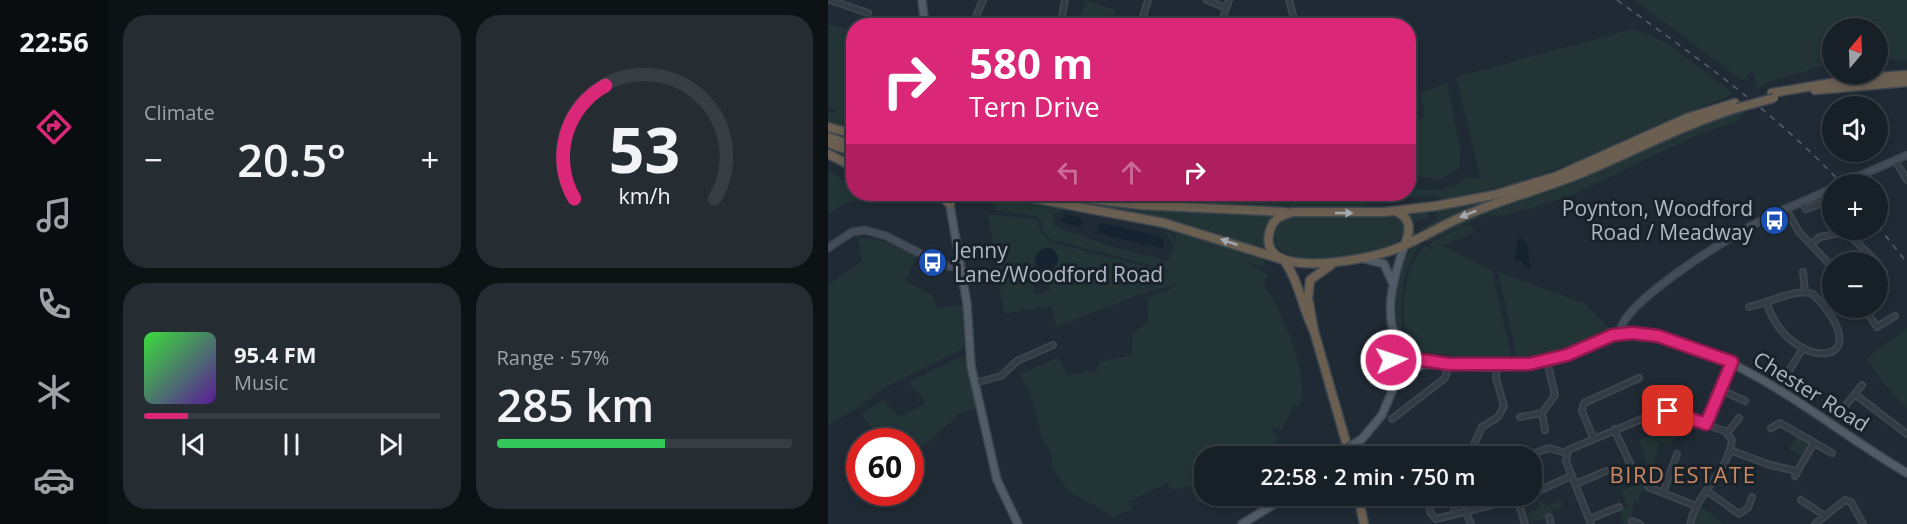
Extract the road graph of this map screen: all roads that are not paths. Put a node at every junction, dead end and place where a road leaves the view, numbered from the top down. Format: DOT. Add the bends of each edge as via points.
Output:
graph roads {
  1 [pos="830,0"];
  2 [pos="922,0"];
  3 [pos="984,0"];
  4 [pos="1065,0"];
  5 [pos="1148,0"];
  6 [pos="1229,0"];
  7 [pos="1289,0"];
  8 [pos="1206,2"];
  9 [pos="1226,8"];
  10 [pos="868,13"];
  11 [pos="924,18"];
  12 [pos="976,18"];
  13 [pos="1062,18"];
  14 [pos="1142,18"];
  15 [pos="1223,18"];
  16 [pos="1294,18"];
  17 [pos="1907,75"];
  18 [pos="1907,82"];
  19 [pos="1773,95"];
  20 [pos="1736,105"];
  21 [pos="828,127"];
  22 [pos="846,132"];
  23 [pos="828,137"];
  24 [pos="846,143"];
  25 [pos="828,144"];
  26 [pos="846,150"];
  27 [pos="828,154"];
  28 [pos="1907,155"];
  29 [pos="1896,160"];
  30 [pos="846,163"];
  31 [pos="1864,174"];
  32 [pos="1907,180"];
  33 [pos="1822,193"];
  34 [pos="945,201"];
  35 [pos="951,201"];
  36 [pos="1048,201"];
  37 [pos="1106,201"];
  38 [pos="1801,202"];
  39 [pos="1822,204"];
  40 [pos="952,208"];
  41 [pos="1786,209"];
  42 [pos="1395,211"];
  43 [pos="1292,212"];
  44 [pos="1405,243"];
  45 [pos="1811,244"];
  46 [pos="828,248"];
  47 [pos="1866,252"];
  48 [pos="1270,256"];
  49 [pos="1822,256"];
  50 [pos="1362,259"];
  51 [pos="1284,260"];
  52 [pos="1335,264"];
  53 [pos="961,268"];
  54 [pos="1803,272"];
  55 [pos="1392,282"];
  56 [pos="1805,291"];
  57 [pos="1297,293"];
  58 [pos="1767,304"];
  59 [pos="1749,307"];
  60 [pos="1895,316"];
  61 [pos="1872,318"];
  62 [pos="1314,331"];
  63 [pos="1394,331"];
  64 [pos="1620,334"];
  65 [pos="1053,345"];
  66 [pos="1803,348"];
  67 [pos="1418,357"];
  68 [pos="1395,360"];
  69 [pos="1547,361"];
  70 [pos="1732,362"];
  71 [pos="1432,364"];
  72 [pos="1447,364"];
  73 [pos="1497,366"];
  74 [pos="1639,378"];
  75 [pos="975,383"];
  76 [pos="1395,384"];
  77 [pos="1862,385"];
  78 [pos="1778,389"];
  79 [pos="1721,390"];
  80 [pos="1391,394"];
  81 [pos="1856,395"];
  82 [pos="1745,401"];
  83 [pos="1846,405"];
  84 [pos="1542,413"];
  85 [pos="1520,417"];
  86 [pos="1739,418"];
  87 [pos="1392,419"];
  88 [pos="1706,424"];
  89 [pos="1771,428"];
  90 [pos="1614,429"];
  91 [pos="1545,430"];
  92 [pos="1727,433"];
  93 [pos="1907,434"];
  94 [pos="1593,437"];
  95 [pos="1812,444"];
  96 [pos="1347,446"];
  97 [pos="1351,446"];
  98 [pos="1474,446"];
  99 [pos="1542,450"];
  100 [pos="1730,450"];
  101 [pos="1566,453"];
  102 [pos="1832,453"];
  103 [pos="1677,454"];
  104 [pos="1606,471"];
  105 [pos="1907,473"];
  106 [pos="1571,476"];
  107 [pos="1636,476"];
  108 [pos="1576,484"];
  109 [pos="1648,487"];
  110 [pos="1542,489"];
  111 [pos="1707,491"];
  112 [pos="1663,493"];
  113 [pos="1752,497"];
  114 [pos="1801,500"];
  115 [pos="1271,506"];
  116 [pos="1360,506"];
  117 [pos="1429,506"];
  118 [pos="1454,506"];
  119 [pos="1479,506"];
  120 [pos="1520,506"];
  121 [pos="1696,506"];
  122 [pos="1619,507"];
  123 [pos="1455,512"];
  124 [pos="1466,512"];
  125 [pos="1825,516"];
  126 [pos="1549,518"];
  127 [pos="1436,521"];
  128 [pos="1590,521"];
  129 [pos="1632,521"];
  130 [pos="1018,524"];
  131 [pos="1242,524"];
  132 [pos="1364,524"];
  133 [pos="1471,524"];
  134 [pos="1525,524"];
  135 [pos="1551,524"];
  136 [pos="1640,524"];
  137 [pos="1690,524"];
  138 [pos="1815,524"];
  139 [pos="1863,524"];
  1 -- 10 [label="street"];
  2 -- 11 [label="main road"];
  3 -- 12 [label="street"];
  4 -- 13 [label="street"];
  5 -- 14 [label="street"];
  6 -- 9 [label="street"];
  7 -- 16 [label="street"];
  8 -- 9 [label="street"];
  9 -- 15 [label="street"];
  17 -- 19 [label="highway" via="1860,78"];
  18 -- 19 [label="highway"];
  19 -- 20 [label="highway"];
  20 -- 42 [label="highway" via="1670,125 1557,176 1468,201"];
  20 -- 44 [label="highway, one-way" via="1582,173 1471,212"];
  21 -- 22 [label="highway"];
  23 -- 24 [label="highway"];
  25 -- 26 [label="highway"];
  27 -- 30 [label="highway"];
  28 -- 29 [label="street"];
  29 -- 31 [label="street, bridge"];
  29 -- 32 [label="street"];
  33 -- 38 [label="street"];
  34 -- 40 [label="highway"];
  35 -- 40 [label="main road"];
  48 -- 36 [label="highway, one-way" via="1164,223"];
  37 -- 43 [label="highway"];
  38 -- 39 [label="street" via="1806,209"];
  38 -- 41 [label="street"];
  40 -- 53 [label="main road"];
  41 -- 45 [label="street"];
  41 -- 64 [label="street" via="1742,231 1655,290 1631,312"];
  43 -- 42 [label="highway, one-way"];
  42 -- 44 [label="highway" via="1405,216 1409,224"];
  43 -- 51 [label="highway" via="1275,220 1269,233 1272,249"];
  44 -- 50 [label="highway"];
  44 -- 55 [label="main road"];
  45 -- 47 [label="street" via="1820,237 1846,232"];
  45 -- 49 [label="street"];
  46 -- 53 [label="street" via="852,231 865,230 886,236 943,265"];
  48 -- 51 [label="highway"];
  48 -- 57 [label="highway" via="1285,268"];
  50 -- 52 [label="highway"];
  50 -- 55 [label="main road" via="1384,264"];
  51 -- 52 [label="highway"];
  51 -- 57 [label="highway"];
  52 -- 62 [label="highway" via="1310,280 1308,298"];
  53 -- 75 [label="main road"];
  54 -- 56 [label="street"];
  55 -- 63 [label="main road"];
  56 -- 58 [label="street"];
  56 -- 66 [label="street" via="1818,299 1840,338 1836,349 1826,355"];
  57 -- 62 [label="highway"];
  58 -- 59 [label="street"];
  58 -- 66 [label="street" via="1780,330"];
  60 -- 61 [label="street" via="1880,329"];
  62 -- 96 [label="highway"];
  63 -- 67 [label="main road" via="1404,349"];
  63 -- 68 [label="main road"];
  64 -- 69 [label="main road, Chester Road"];
  64 -- 70 [label="main road, Chester Road" via="1651,334"];
  65 -- 75 [label="street" via="1017,361 1001,376"];
  66 -- 78 [label="street"];
  67 -- 68 [label="main road, Chester Road"];
  67 -- 72 [label="main road, Chester Road"];
  68 -- 71 [label="main road, Chester Road"];
  68 -- 76 [label="main road"];
  68 -- 80 [label="main road"];
  69 -- 73 [label="main road, Chester Road"];
  69 -- 84 [label="street" via="1555,395"];
  70 -- 78 [label="main road, Chester Road"];
  70 -- 79 [label="street"];
  71 -- 72 [label="main road, Chester Road"];
  71 -- 76 [label="main road" via="1407,370"];
  72 -- 73 [label="main road, Chester Road"];
  72 -- 87 [label="street" via="1445,378"];
  73 -- 98 [label="street" via="1502,412 1482,428"];
  74 -- 94 [label="street" via="1584,403 1582,411"];
  75 -- 130 [label="main road" via="997,480"];
  76 -- 80 [label="main road"];
  77 -- 81 [label="street"];
  78 -- 105 [label="main road, Chester Road"];
  79 -- 82 [label="street"];
  79 -- 88 [label="street"];
  80 -- 97 [label="main road, bridge" via="1382,415"];
  81 -- 83 [label="street"];
  81 -- 93 [label="street"];
  84 -- 85 [label="street"];
  84 -- 91 [label="street"];
  86 -- 92 [label="street"];
  88 -- 90 [label="street" via="1660,410"];
  88 -- 92 [label="street"];
  89 -- 95 [label="street" via="1780,423"];
  90 -- 94 [label="street"];
  90 -- 107 [label="street"];
  92 -- 100 [label="street" via="1732,440"];
  94 -- 101 [label="street"];
  95 -- 100 [label="street" via="1796,473"];
  95 -- 102 [label="street"];
  99 -- 101 [label="street" via="1549,448"];
  100 -- 111 [label="street"];
  101 -- 106 [label="street"];
  103 -- 112 [label="street"];
  104 -- 108 [label="street"];
  106 -- 108 [label="street"];
  106 -- 110 [label="street"];
  108 -- 128 [label="street"];
  109 -- 112 [label="street"];
  111 -- 113 [label="street" via="1739,514 1748,508"];
  111 -- 121 [label="street"];
  112 -- 121 [label="street"];
  114 -- 125 [label="street"];
  115 -- 131 [label="main road"];
  116 -- 132 [label="highway"];
  117 -- 127 [label="street"];
  118 -- 123 [label="street"];
  119 -- 124 [label="street"];
  120 -- 134 [label="street"];
  121 -- 137 [label="street"];
  122 -- 128 [label="street"];
  123 -- 124 [label="street"];
  123 -- 127 [label="street"];
  124 -- 133 [label="street"];
  125 -- 138 [label="street"];
  125 -- 139 [label="street" via="1848,500"];
  126 -- 135 [label="street"];
  129 -- 136 [label="street"];
}
